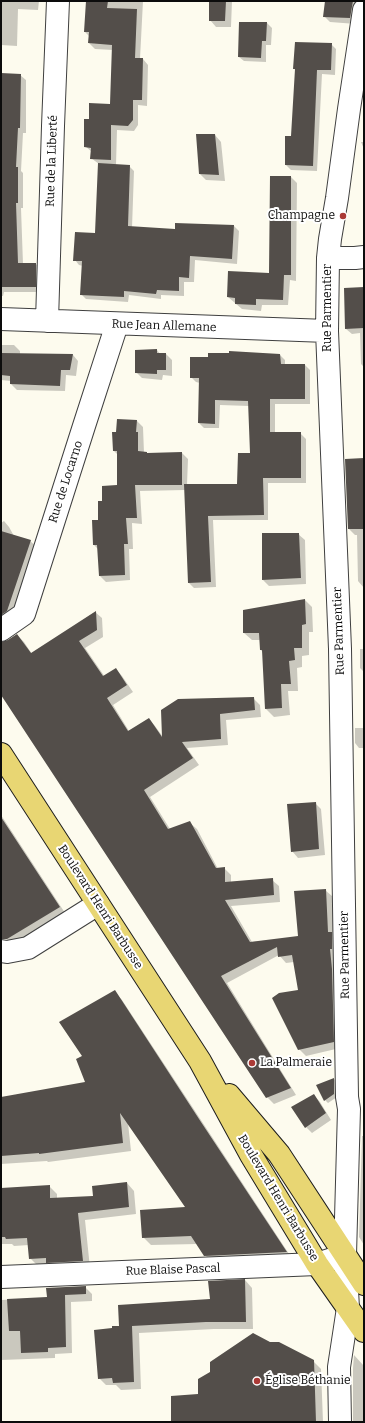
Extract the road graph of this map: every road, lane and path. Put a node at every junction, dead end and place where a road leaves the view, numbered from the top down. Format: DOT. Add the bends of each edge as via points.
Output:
graph roads {
  1 [pos="58,1"];
  2 [pos="364,10"];
  3 [pos="364,257"];
  4 [pos="328,258"];
  5 [pos="1,319"];
  6 [pos="47,322"];
  7 [pos="117,324"];
  8 [pos="327,331"];
  9 [pos="1,630"];
  10 [pos="1,754"];
  11 [pos="98,904"];
  12 [pos="1,951"];
  13 [pos="200,1060"];
  14 [pos="345,1255"];
  15 [pos="317,1264"];
  16 [pos="1,1278"];
  17 [pos="364,1284"];
  18 [pos="348,1308"];
  19 [pos="364,1331"];
  20 [pos="340,1422"];
  1 -- 6 [label="street, Rue de la Liberté"];
  2 -- 4 [label="street, Rue Parmentier"];
  3 -- 4 [label="street"];
  4 -- 8 [label="street, Rue Parmentier"];
  5 -- 6 [label="street, Rue Jean Allemane"];
  6 -- 7 [label="street, Rue Jean Allemane"];
  7 -- 8 [label="street, Rue Jean Allemane"];
  7 -- 9 [label="street, Rue de Locarno" via="24,614"];
  8 -- 14 [label="street, Rue Parmentier" via="340,649 349,1109"];
  10 -- 11 [label="main road, Boulevard Henri Barbusse"];
  11 -- 12 [label="street" via="28,948"];
  11 -- 13 [label="main road, Boulevard Henri Barbusse"];
  13 -- 14 [label="main road, Boulevard Henri Barbusse" via="279,1154"];
  13 -- 15 [label="main road, Boulevard Henri Barbusse" via="251,1155"];
  14 -- 15 [label="street, Rue Blaise Pascal"];
  14 -- 17 [label="main road, Boulevard Henri Barbusse"];
  14 -- 18 [label="street, Rue Parmentier"];
  15 -- 16 [label="street, Rue Blaise Pascal"];
  15 -- 18 [label="main road, Boulevard Henri Barbusse"];
  18 -- 19 [label="main road, Boulevard Henri Barbusse"];
  18 -- 20 [label="street, Rue Parmentier" via="339,1367"];
}
